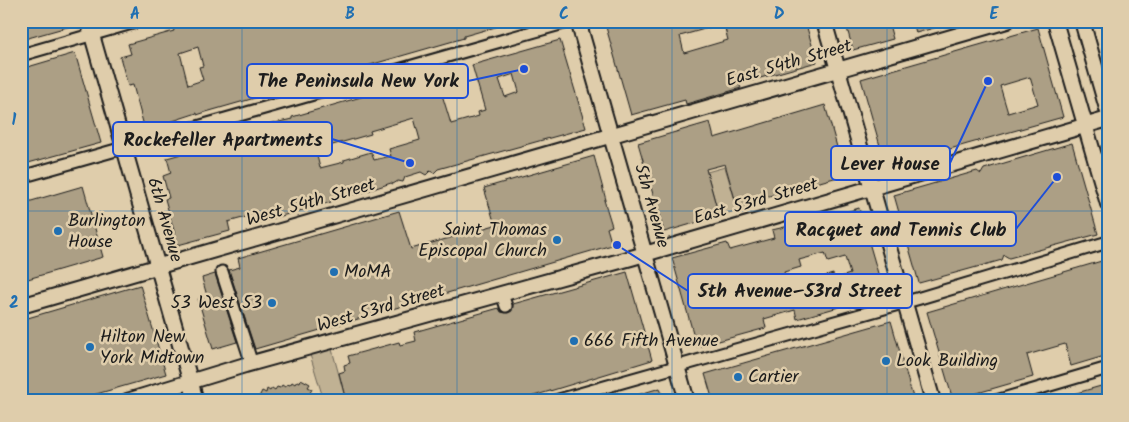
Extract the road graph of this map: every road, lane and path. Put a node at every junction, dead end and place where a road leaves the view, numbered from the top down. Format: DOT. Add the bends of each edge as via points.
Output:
graph roads {
  1 [pos="139,21"];
  2 [pos="571,21"];
  3 [pos="578,21"];
  4 [pos="824,21"];
  5 [pos="1007,21"];
  6 [pos="1055,21"];
  7 [pos="1082,21"];
  8 [pos="90,28"];
  9 [pos="21,55"];
  10 [pos="838,70"];
  11 [pos="1108,112"];
  12 [pos="1108,119"];
  13 [pos="1085,125"];
  14 [pos="611,135"];
  15 [pos="124,148"];
  16 [pos="21,177"];
  17 [pos="872,188"];
  18 [pos="1108,204"];
  19 [pos="1108,242"];
  20 [pos="645,253"];
  21 [pos="158,266"];
  22 [pos="222,272"];
  23 [pos="904,302"];
  24 [pos="21,306"];
  25 [pos="252,364"];
  26 [pos="677,366"];
  27 [pos="1108,368"];
  28 [pos="191,382"];
  29 [pos="127,401"];
  30 [pos="196,401"];
  31 [pos="555,401"];
  32 [pos="688,401"];
  33 [pos="933,401"];
  34 [pos="996,401"];
  1 -- 8 [label="street"];
  2 -- 15 [label="street"];
  3 -- 14 [label="main road, 5th Avenue"];
  4 -- 10 [label="main road"];
  5 -- 10 [label="main road, East 54th Street"];
  6 -- 13 [label="main road"];
  7 -- 11 [label="main road"];
  8 -- 9 [label="street"];
  8 -- 15 [label="main road, 6th Avenue"];
  10 -- 14 [label="main road, East 54th Street"];
  10 -- 17 [label="main road"];
  12 -- 13 [label="main road, East 53rd Street"];
  13 -- 17 [label="main road, East 53rd Street"];
  13 -- 18 [label="main road"];
  14 -- 20 [label="main road, 5th Avenue"];
  14 -- 21 [label="main road, West 54th Street"];
  15 -- 16 [label="street"];
  15 -- 21 [label="main road, 6th Avenue"];
  17 -- 20 [label="main road, East 53rd Street"];
  17 -- 23 [label="main road"];
  19 -- 23 [label="street"];
  20 -- 25 [label="main road, West 53rd Street" via="504,300"];
  20 -- 26 [label="main road, 5th Avenue"];
  21 -- 24 [label="main road, West 54th Street"];
  21 -- 28 [label="main road, 6th Avenue"];
  22 -- 25 [label="street"];
  23 -- 26 [label="street"];
  23 -- 33 [label="main road"];
  25 -- 28 [label="main road, West 53rd Street"];
  26 -- 31 [label="street"];
  26 -- 32 [label="main road, 5th Avenue"];
  27 -- 34 [label="street"];
  28 -- 29 [label="main road, West 53rd Street"];
  28 -- 30 [label="main road, 6th Avenue"];
}
